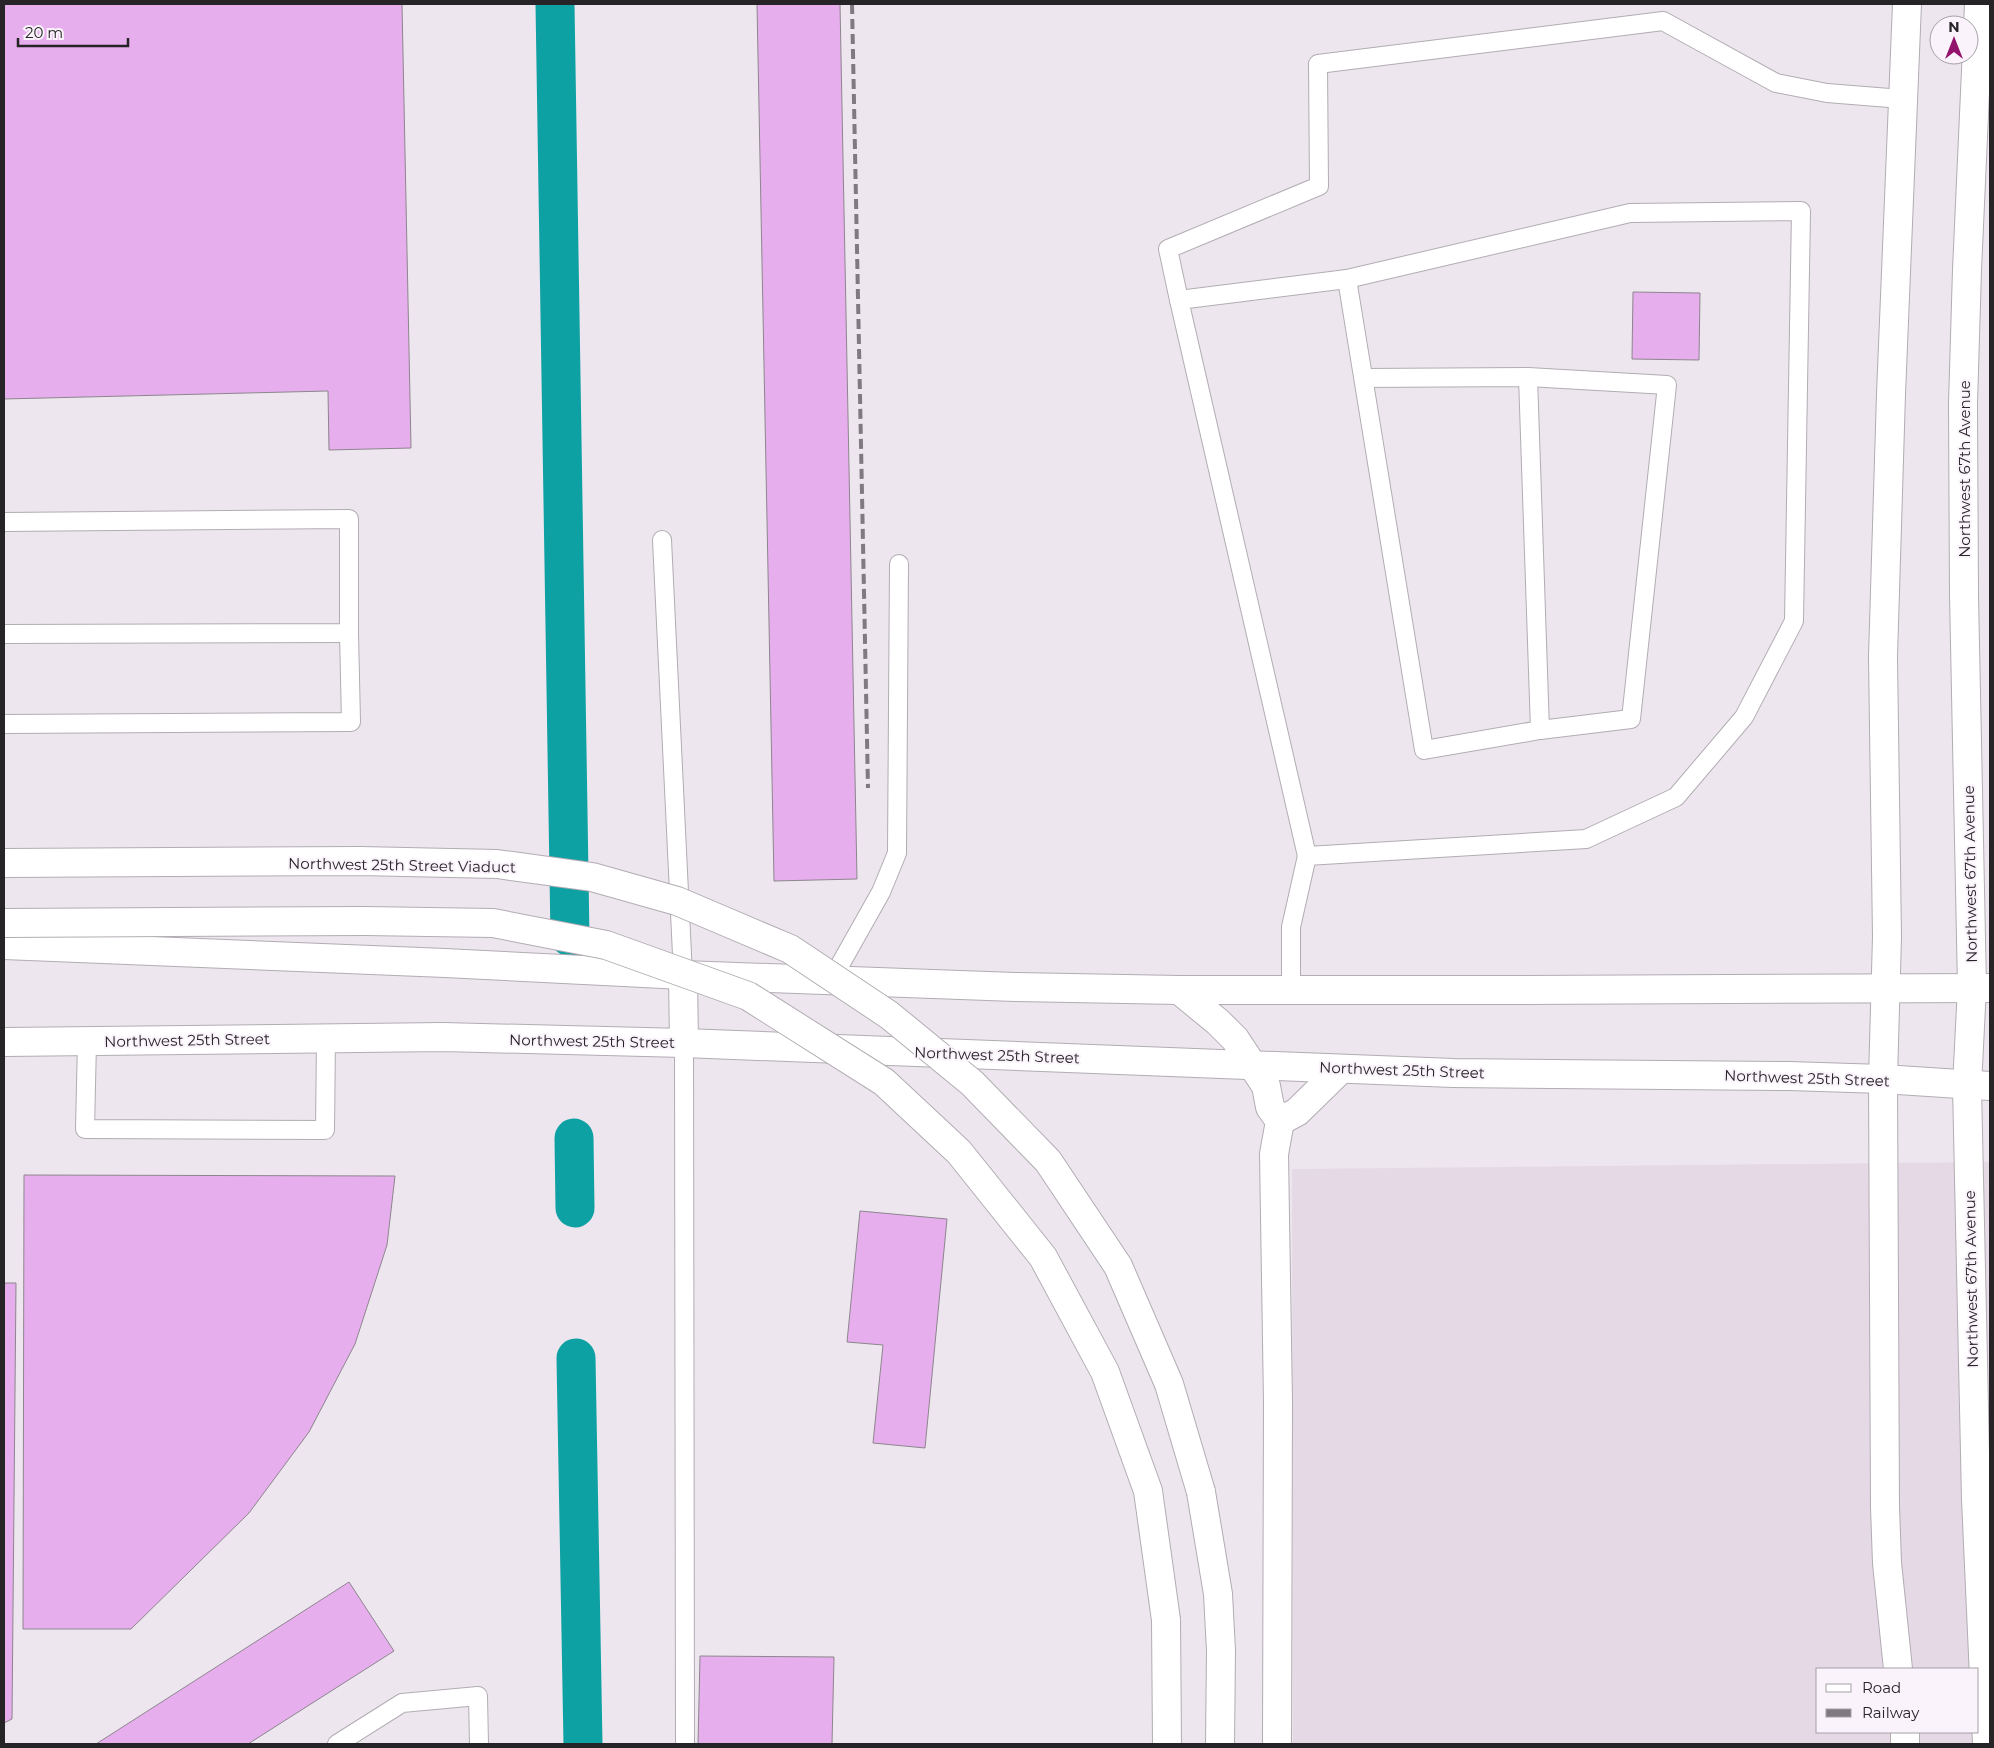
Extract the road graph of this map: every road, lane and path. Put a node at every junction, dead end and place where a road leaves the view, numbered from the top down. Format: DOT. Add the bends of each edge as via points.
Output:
graph roads {
  1 [pos="1906,4"];
  2 [pos="1979,4"];
  3 [pos="1902,99"];
  4 [pos="1347,279"];
  5 [pos="1179,300"];
  6 [pos="1528,377"];
  7 [pos="1363,378"];
  8 [pos="4,522"];
  9 [pos="662,540"];
  10 [pos="899,564"];
  11 [pos="349,633"];
  12 [pos="4,634"];
  13 [pos="4,724"];
  14 [pos="1540,730"];
  15 [pos="1307,856"];
  16 [pos="4,862"];
  17 [pos="4,923"];
  18 [pos="4,945"];
  19 [pos="683,975"];
  20 [pos="832,979"];
  21 [pos="1887,987"];
  22 [pos="1981,987"];
  23 [pos="1291,989"];
  24 [pos="1179,990"];
  25 [pos="326,1037"];
  26 [pos="4,1042"];
  27 [pos="87,1042"];
  28 [pos="684,1043"];
  29 [pos="1253,1065"];
  30 [pos="1341,1069"];
  31 [pos="1883,1079"];
  32 [pos="1979,1086"];
  33 [pos="1280,1121"];
  34 [pos="1898,1668"];
  35 [pos="337,1744"];
  36 [pos="479,1744"];
  37 [pos="685,1744"];
  38 [pos="1167,1744"];
  39 [pos="1220,1744"];
  40 [pos="1278,1744"];
  41 [pos="1987,1744"];
  1 -- 3 [label="street"];
  2 -- 22 [label="street, Northwest 67th Avenue" via="1963,404 1964,595"];
  3 -- 5 [label="lane" via="1827,93 1776,83 1663,22 1318,64 1319,186 1168,249"];
  3 -- 21 [label="street" via="1883,657"];
  4 -- 5 [label="lane"];
  4 -- 7 [label="lane"];
  4 -- 15 [label="lane" via="1630,213 1801,211 1794,621 1744,718 1676,797 1586,839"];
  5 -- 15 [label="lane"];
  6 -- 7 [label="lane"];
  6 -- 14 [label="lane"];
  6 -- 14 [label="lane" via="1667,385 1631,719"];
  7 -- 14 [label="lane" via="1424,750"];
  8 -- 11 [label="lane" via="349,519"];
  9 -- 19 [label="lane"];
  10 -- 20 [label="lane" via="897,853 881,892"];
  11 -- 12 [label="lane"];
  11 -- 13 [label="lane" via="351,722"];
  15 -- 23 [label="lane" via="1291,927"];
  16 -- 39 [label="street, Northwest 25th Street Viaduct, bridge" via="498,864 592,877 677,901 790,949 889,1015 972,1084 1048,1162 1118,1266 1169,1384 1201,1492 1218,1594"];
  17 -- 38 [label="street, bridge" via="493,923 606,945 748,996 884,1082 959,1152 1043,1257 1105,1372 1148,1491 1166,1620"];
  18 -- 19 [label="street"];
  19 -- 20 [label="street"];
  19 -- 28 [label="street"];
  20 -- 24 [label="street"];
  21 -- 22 [label="street"];
  21 -- 23 [label="street"];
  21 -- 31 [label="street"];
  22 -- 32 [label="street, Northwest 67th Avenue"];
  23 -- 24 [label="street"];
  24 -- 29 [label="street" via="1235,1039"];
  25 -- 27 [label="street, Northwest 25th Street"];
  25 -- 27 [label="lane" via="326,1130 85,1128"];
  25 -- 28 [label="street, Northwest 25th Street"];
  26 -- 27 [label="street, Northwest 25th Street"];
  28 -- 29 [label="street, Northwest 25th Street"];
  28 -- 37 [label="lane"];
  29 -- 30 [label="street, Northwest 25th Street"];
  29 -- 33 [label="street" via="1266,1086 1270,1107"];
  30 -- 31 [label="street, Northwest 25th Street"];
  30 -- 33 [label="street" via="1297,1112"];
  31 -- 32 [label="street, Northwest 25th Street"];
  31 -- 34 [label="street" via="1885,1507"];
  32 -- 41 [label="street, Northwest 67th Avenue" via="1976,1499"];
  33 -- 40 [label="street" via="1274,1154"];
  35 -- 36 [label="lane" via="402,1703 478,1696"];
}
